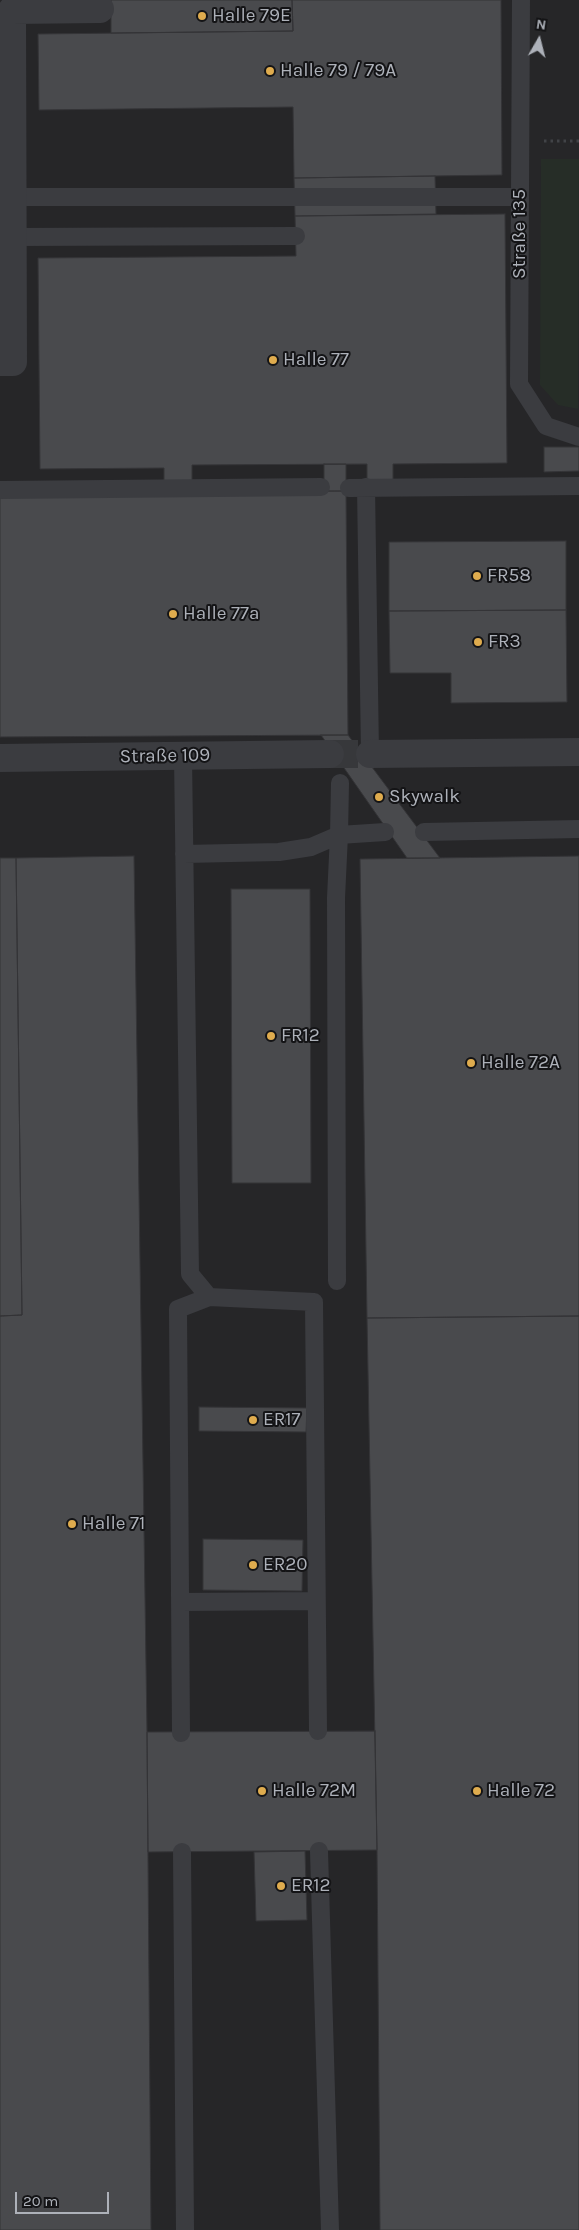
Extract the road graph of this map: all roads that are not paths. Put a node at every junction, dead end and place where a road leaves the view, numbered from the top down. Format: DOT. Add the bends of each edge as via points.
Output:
graph roads {
  1 [pos="521,0"];
  2 [pos="100,9"];
  3 [pos="6,197"];
  4 [pos="520,197"];
  5 [pos="296,236"];
  6 [pos="13,237"];
  7 [pos="0,362"];
  8 [pos="579,437"];
  9 [pos="579,486"];
  10 [pos="321,487"];
  11 [pos="0,490"];
  12 [pos="579,752"];
  13 [pos="330,754"];
  14 [pos="370,754"];
  15 [pos="183,756"];
  16 [pos="0,758"];
  17 [pos="340,783"];
  18 [pos="579,829"];
  19 [pos="385,832"];
  20 [pos="424,832"];
  21 [pos="339,835"];
  22 [pos="184,854"];
  23 [pos="337,1281"];
  24 [pos="208,1297"];
  25 [pos="316,1601"];
  26 [pos="180,1602"];
  27 [pos="318,1731"];
  28 [pos="181,1732"];
  29 [pos="319,1851"];
  30 [pos="182,1852"];
  31 [pos="185,2230"];
  32 [pos="330,2230"];
  1 -- 4 [label="lane, Straße 135"];
  2 -- 3 [label="street" via="12,10"];
  3 -- 4 [label="lane"];
  3 -- 6 [label="street"];
  4 -- 8 [label="lane, Straße 135" via="519,384 546,426"];
  5 -- 6 [label="lane"];
  6 -- 7 [label="street" via="13,362"];
  9 -- 14 [label="lane" via="358,487"];
  10 -- 11 [label="lane"];
  12 -- 14 [label="street"];
  13 -- 15 [label="street, Straße 109"];
  15 -- 16 [label="street, Straße 109"];
  15 -- 22 [label="lane"];
  17 -- 21 [label="lane"];
  18 -- 20 [label="lane"];
  19 -- 21 [label="lane"];
  21 -- 22 [label="lane" via="311,847 279,852"];
  21 -- 23 [label="lane" via="336,898"];
  22 -- 24 [label="lane" via="190,1274"];
  24 -- 25 [label="lane" via="314,1302"];
  24 -- 26 [label="lane" via="178,1310"];
  25 -- 26 [label="lane"];
  25 -- 27 [label="lane"];
  26 -- 28 [label="lane"];
  29 -- 32 [label="lane"];
  30 -- 31 [label="lane"];
}
